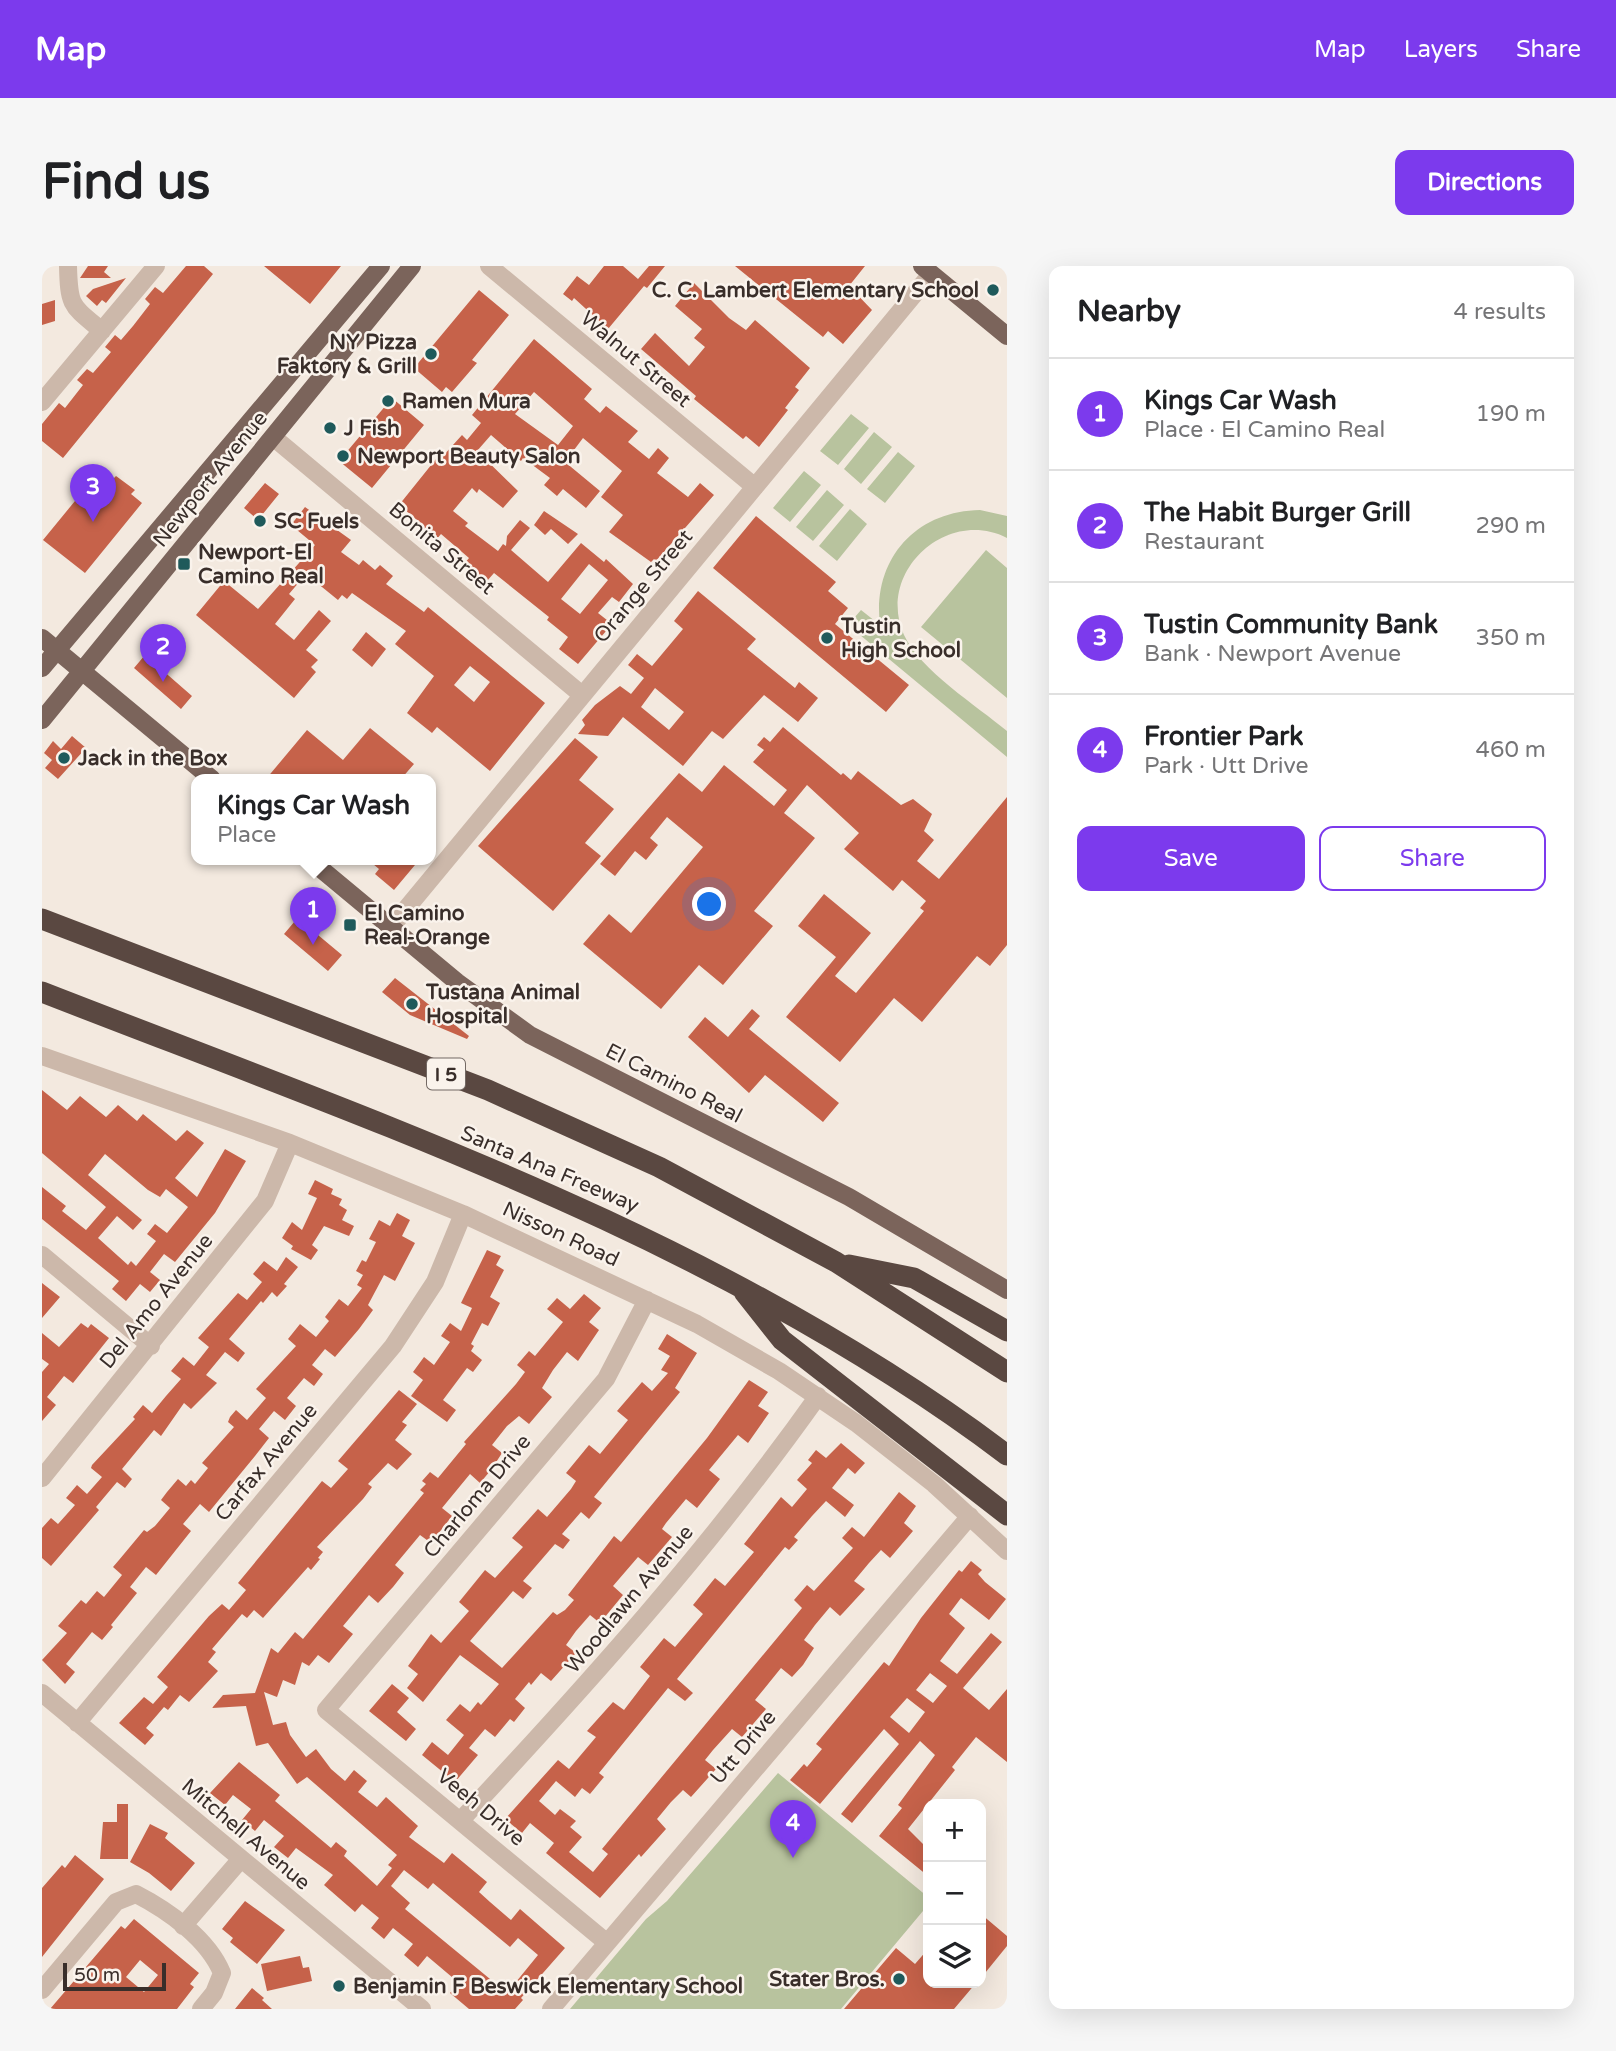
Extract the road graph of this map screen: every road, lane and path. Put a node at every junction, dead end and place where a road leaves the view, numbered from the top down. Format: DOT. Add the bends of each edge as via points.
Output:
graph roads {
  1 [pos="68,266"];
  2 [pos="156,266"];
  3 [pos="381,266"];
  4 [pos="412,266"];
  5 [pos="489,266"];
  6 [pos="927,270"];
  7 [pos="102,331"];
  8 [pos="1007,336"];
  9 [pos="42,402"];
  10 [pos="272,437"];
  11 [pos="755,487"];
  12 [pos="171,516"];
  13 [pos="194,535"];
  14 [pos="42,638"];
  15 [pos="57,651"];
  16 [pos="42,668"];
  17 [pos="82,672"];
  18 [pos="582,695"];
  19 [pos="42,720"];
  20 [pos="206,774"];
  21 [pos="316,865"];
  22 [pos="42,919"];
  23 [pos="391,927"];
  24 [pos="42,992"];
  25 [pos="42,1056"];
  26 [pos="290,1143"];
  27 [pos="463,1214"];
  28 [pos="42,1255"];
  29 [pos="836,1262"];
  30 [pos="739,1284"];
  31 [pos="1007,1290"];
  32 [pos="647,1300"];
  33 [pos="1007,1331"];
  34 [pos="151,1346"];
  35 [pos="1007,1372"];
  36 [pos="818,1396"];
  37 [pos="1007,1455"];
  38 [pos="42,1478"];
  39 [pos="1007,1515"];
  40 [pos="970,1516"];
  41 [pos="1007,1551"];
  42 [pos="42,1693"];
  43 [pos="326,1710"];
  44 [pos="77,1723"];
  45 [pos="461,1820"];
  46 [pos="241,1859"];
  47 [pos="183,1926"];
  48 [pos="606,1942"];
  49 [pos="42,1990"];
  50 [pos="201,2009"];
  51 [pos="422,2009"];
  52 [pos="551,2009"];
  1 -- 7 [label="street" via="68,298"];
  2 -- 7 [label="street"];
  3 -- 12 [label="main road, Newport Avenue"];
  4 -- 10 [label="main road, Newport Avenue"];
  5 -- 11 [label="street, Walnut Street"];
  6 -- 8 [label="main road"];
  6 -- 11 [label="street, Orange Street"];
  7 -- 9 [label="street"];
  10 -- 13 [label="main road, Newport Avenue"];
  10 -- 18 [label="street, Bonita Street"];
  11 -- 18 [label="street, Orange Street"];
  12 -- 13 [label="main road"];
  12 -- 15 [label="main road, Newport Avenue"];
  13 -- 17 [label="main road, Newport Avenue"];
  14 -- 15 [label="main road"];
  15 -- 16 [label="main road, Newport Avenue"];
  15 -- 17 [label="main road"];
  17 -- 19 [label="main road, Newport Avenue"];
  17 -- 20 [label="main road"];
  18 -- 23 [label="street, Orange Street"];
  21 -- 23 [label="main road, El Camino Real"];
  22 -- 29 [label="highway, I 5" via="558,1120 659,1167"];
  23 -- 31 [label="main road, El Camino Real" via="530,1035 849,1196"];
  24 -- 30 [label="highway, Santa Ana Freeway" via="411,1136 636,1232"];
  25 -- 26 [label="street, Nisson Road"];
  26 -- 27 [label="street, Nisson Road"];
  26 -- 34 [label="street, Del Amo Avenue" via="265,1201"];
  27 -- 32 [label="street, Nisson Road"];
  27 -- 44 [label="street, Carfax Avenue" via="435,1282 393,1346"];
  28 -- 34 [label="street"];
  29 -- 33 [label="highway" via="914,1278"];
  29 -- 35 [label="highway, I 5"];
  30 -- 37 [label="highway, Santa Ana Freeway" via="891,1373"];
  30 -- 39 [label="highway" via="782,1340"];
  32 -- 36 [label="street, Nisson Road" via="697,1324"];
  32 -- 43 [label="street, Charloma Drive" via="606,1379"];
  34 -- 38 [label="street, Del Amo Avenue"];
  36 -- 40 [label="street, Nisson Road"];
  36 -- 45 [label="street, Woodlawn Avenue" via="757,1482 696,1555 582,1690"];
  40 -- 41 [label="street, Nisson Road"];
  40 -- 48 [label="street, Utt Drive"];
  42 -- 44 [label="street, Mitchell Avenue"];
  43 -- 45 [label="street, Veeh Drive"];
  44 -- 46 [label="street, Mitchell Avenue"];
  45 -- 48 [label="street, Veeh Drive"];
  46 -- 47 [label="street"];
  46 -- 51 [label="street, Mitchell Avenue"];
  47 -- 49 [label="street" via="136,1894 116,1902"];
  47 -- 50 [label="street" via="215,1955 222,1973"];
  48 -- 52 [label="street, Utt Drive"];
}
